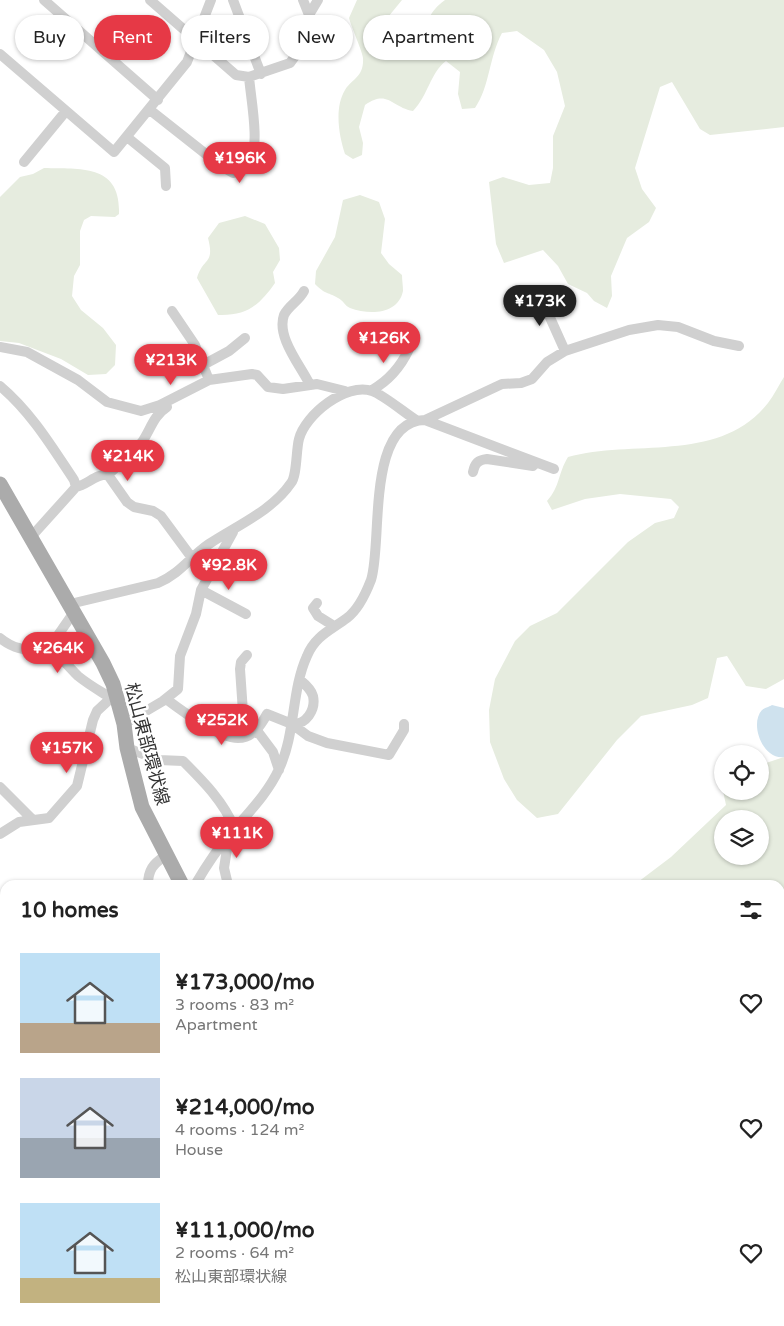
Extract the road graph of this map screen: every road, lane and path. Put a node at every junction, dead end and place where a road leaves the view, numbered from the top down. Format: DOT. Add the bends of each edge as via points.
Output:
graph roads {
  1 [pos="44,0"];
  2 [pos="150,0"];
  3 [pos="211,0"];
  4 [pos="233,0"];
  5 [pos="303,0"];
  6 [pos="318,0"];
  7 [pos="206,15"];
  8 [pos="309,15"];
  9 [pos="181,26"];
  10 [pos="0,54"];
  11 [pos="188,60"];
  12 [pos="219,60"];
  13 [pos="292,60"];
  14 [pos="261,74"];
  15 [pos="249,77"];
  16 [pos="158,100"];
  17 [pos="150,110"];
  18 [pos="66,111"];
  19 [pos="127,137"];
  20 [pos="24,162"];
  21 [pos="166,186"];
  22 [pos="304,291"];
  23 [pos="539,293"];
  24 [pos="172,311"];
  25 [pos="245,338"];
  26 [pos="739,346"];
  27 [pos="0,347"];
  28 [pos="410,350"];
  29 [pos="565,352"];
  30 [pos="203,364"];
  31 [pos="209,380"];
  32 [pos="310,385"];
  33 [pos="0,386"];
  34 [pos="372,390"];
  35 [pos="345,391"];
  36 [pos="175,398"];
  37 [pos="420,420"];
  38 [pos="473,472"];
  39 [pos="108,475"];
  40 [pos="0,484"];
  41 [pos="76,487"];
  42 [pos="233,531"];
  43 [pos="31,537"];
  44 [pos="192,558"];
  45 [pos="201,590"];
  46 [pos="317,603"];
  47 [pos="72,608"];
  48 [pos="246,614"];
  49 [pos="334,626"];
  50 [pos="0,638"];
  51 [pos="47,651"];
  52 [pos="247,655"];
  53 [pos="300,680"];
  54 [pos="114,698"];
  55 [pos="166,699"];
  56 [pos="124,724"];
  57 [pos="292,724"];
  58 [pos="404,724"];
  59 [pos="256,730"];
  60 [pos="127,748"];
  61 [pos="279,770"];
  62 [pos="0,787"];
  63 [pos="32,820"];
  64 [pos="235,829"];
  65 [pos="0,834"];
  66 [pos="224,842"];
  67 [pos="165,856"];
  68 [pos="148,880"];
  69 [pos="179,880"];
  70 [pos="198,880"];
  71 [pos="227,880"];
  1 -- 16 [label="street"];
  2 -- 9 [label="street"];
  3 -- 7 [label="street"];
  4 -- 14 [label="street"];
  5 -- 8 [label="street"];
  6 -- 8 [label="street"];
  10 -- 18 [label="street"];
  11 -- 16 [label="street"];
  12 -- 15 [label="street" via="236,75"];
  13 -- 14 [label="street"];
  14 -- 15 [label="street"];
  15 -- 17 [label="street" via="254,145 250,164 243,170 233,173 221,166"];
  16 -- 17 [label="street"];
  17 -- 19 [label="street"];
  18 -- 19 [label="street" via="114,152"];
  18 -- 20 [label="street"];
  19 -- 21 [label="street" via="165,168"];
  22 -- 32 [label="street" via="289,308 282,324 285,338"];
  23 -- 29 [label="street"];
  24 -- 30 [label="street" via="195,345"];
  25 -- 30 [label="street" via="229,351"];
  26 -- 29 [label="street" via="714,341 678,327 658,325 629,330"];
  27 -- 36 [label="street" via="27,352 52,364 106,402 119,407 150,410"];
  28 -- 34 [label="street" via="390,376"];
  29 -- 37 [label="street" via="547,362 532,379 502,384"];
  30 -- 31 [label="street"];
  31 -- 32 [label="street" via="252,374 268,387 283,390"];
  31 -- 36 [label="street"];
  32 -- 35 [label="street"];
  33 -- 41 [label="street" via="42,432"];
  34 -- 35 [label="street"];
  34 -- 37 [label="street"];
  35 -- 42 [label="street" via="304,425 293,482"];
  36 -- 39 [label="street" via="154,418 138,446"];
  37 -- 38 [label="street" via="550,467 487,459 475,464"];
  37 -- 49 [label="street" via="398,435 387,453 376,515 374,563 365,594 348,617"];
  39 -- 41 [label="street" via="102,474"];
  39 -- 44 [label="street" via="127,502 161,516"];
  40 -- 43 [label="main road, 松山東部環状線"];
  41 -- 43 [label="street"];
  42 -- 44 [label="street"];
  42 -- 45 [label="street"];
  43 -- 47 [label="main road, 松山東部環状線"];
  44 -- 47 [label="street" via="172,577 158,583"];
  45 -- 48 [label="street"];
  45 -- 55 [label="street" via="196,614 180,656 178,690"];
  46 -- 49 [label="street" via="313,608 318,616"];
  47 -- 51 [label="street"];
  47 -- 54 [label="main road, 松山東部環状線" via="103,663"];
  49 -- 53 [label="street" via="314,643"];
  50 -- 51 [label="street" via="20,650"];
  51 -- 54 [label="street" via="55,654 89,685"];
  52 -- 59 [label="street" via="240,669 242,706"];
  53 -- 57 [label="street"];
  53 -- 57 [label="street" via="313,695 312,707 306,719"];
  54 -- 56 [label="main road, 松山東部環状線"];
  54 -- 63 [label="street" via="97,711 92,720 77,786 49,818"];
  55 -- 56 [label="street"];
  55 -- 59 [label="street" via="193,720 230,736 248,736"];
  56 -- 60 [label="main road, 松山東部環状線"];
  57 -- 58 [label="street" via="308,736 327,743 389,755 404,730"];
  57 -- 59 [label="street" via="267,714"];
  57 -- 61 [label="street"];
  59 -- 61 [label="street" via="273,752"];
  60 -- 64 [label="street" via="159,760 183,761 213,791"];
  60 -- 67 [label="main road, 松山東部環状線" via="142,807"];
  61 -- 64 [label="street"];
  62 -- 63 [label="street"];
  63 -- 65 [label="street" via="19,822"];
  64 -- 66 [label="street"];
  66 -- 70 [label="street"];
  66 -- 71 [label="street"];
  67 -- 68 [label="street" via="148,872"];
  67 -- 69 [label="main road, 松山東部環状線"];
}
